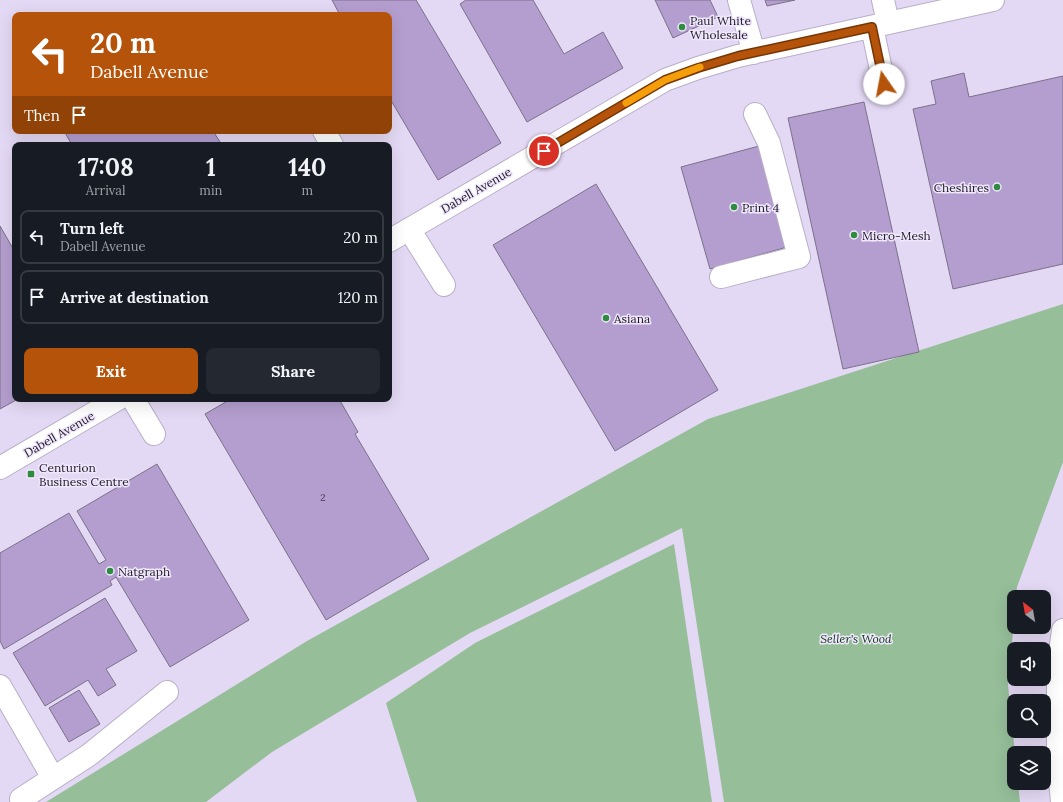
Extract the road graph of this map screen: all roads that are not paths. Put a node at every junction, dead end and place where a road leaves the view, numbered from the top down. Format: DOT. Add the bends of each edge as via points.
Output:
graph roads {
  1 [pos="739,0"];
  2 [pos="883,0"];
  3 [pos="994,0"];
  4 [pos="880,25"];
  5 [pos="754,53"];
  6 [pos="884,84"];
  7 [pos="755,114"];
  8 [pos="409,229"];
  9 [pos="392,239"];
  10 [pos="721,277"];
  11 [pos="444,285"];
  12 [pos="113,402"];
  13 [pos="135,402"];
  14 [pos="154,434"];
  15 [pos="0,468"];
  16 [pos="1063,630"];
  17 [pos="0,686"];
  18 [pos="167,692"];
  19 [pos="54,778"];
  20 [pos="21,799"];
  21 [pos="1062,802"];
  1 -- 5 [label="street"];
  2 -- 4 [label="street"];
  3 -- 4 [label="street, Dabell Avenue"];
  4 -- 5 [label="street, Dabell Avenue"];
  4 -- 6 [label="street"];
  5 -- 8 [label="street, Dabell Avenue" via="665,80"];
  7 -- 10 [label="street" via="769,143 799,257"];
  8 -- 9 [label="street, Dabell Avenue"];
  8 -- 11 [label="street"];
  12 -- 15 [label="street, Dabell Avenue"];
  13 -- 14 [label="street"];
  16 -- 21 [label="street" via="1058,675 1058,757"];
  17 -- 19 [label="street"];
  18 -- 19 [label="street" via="89,755"];
  19 -- 20 [label="street"];
}
